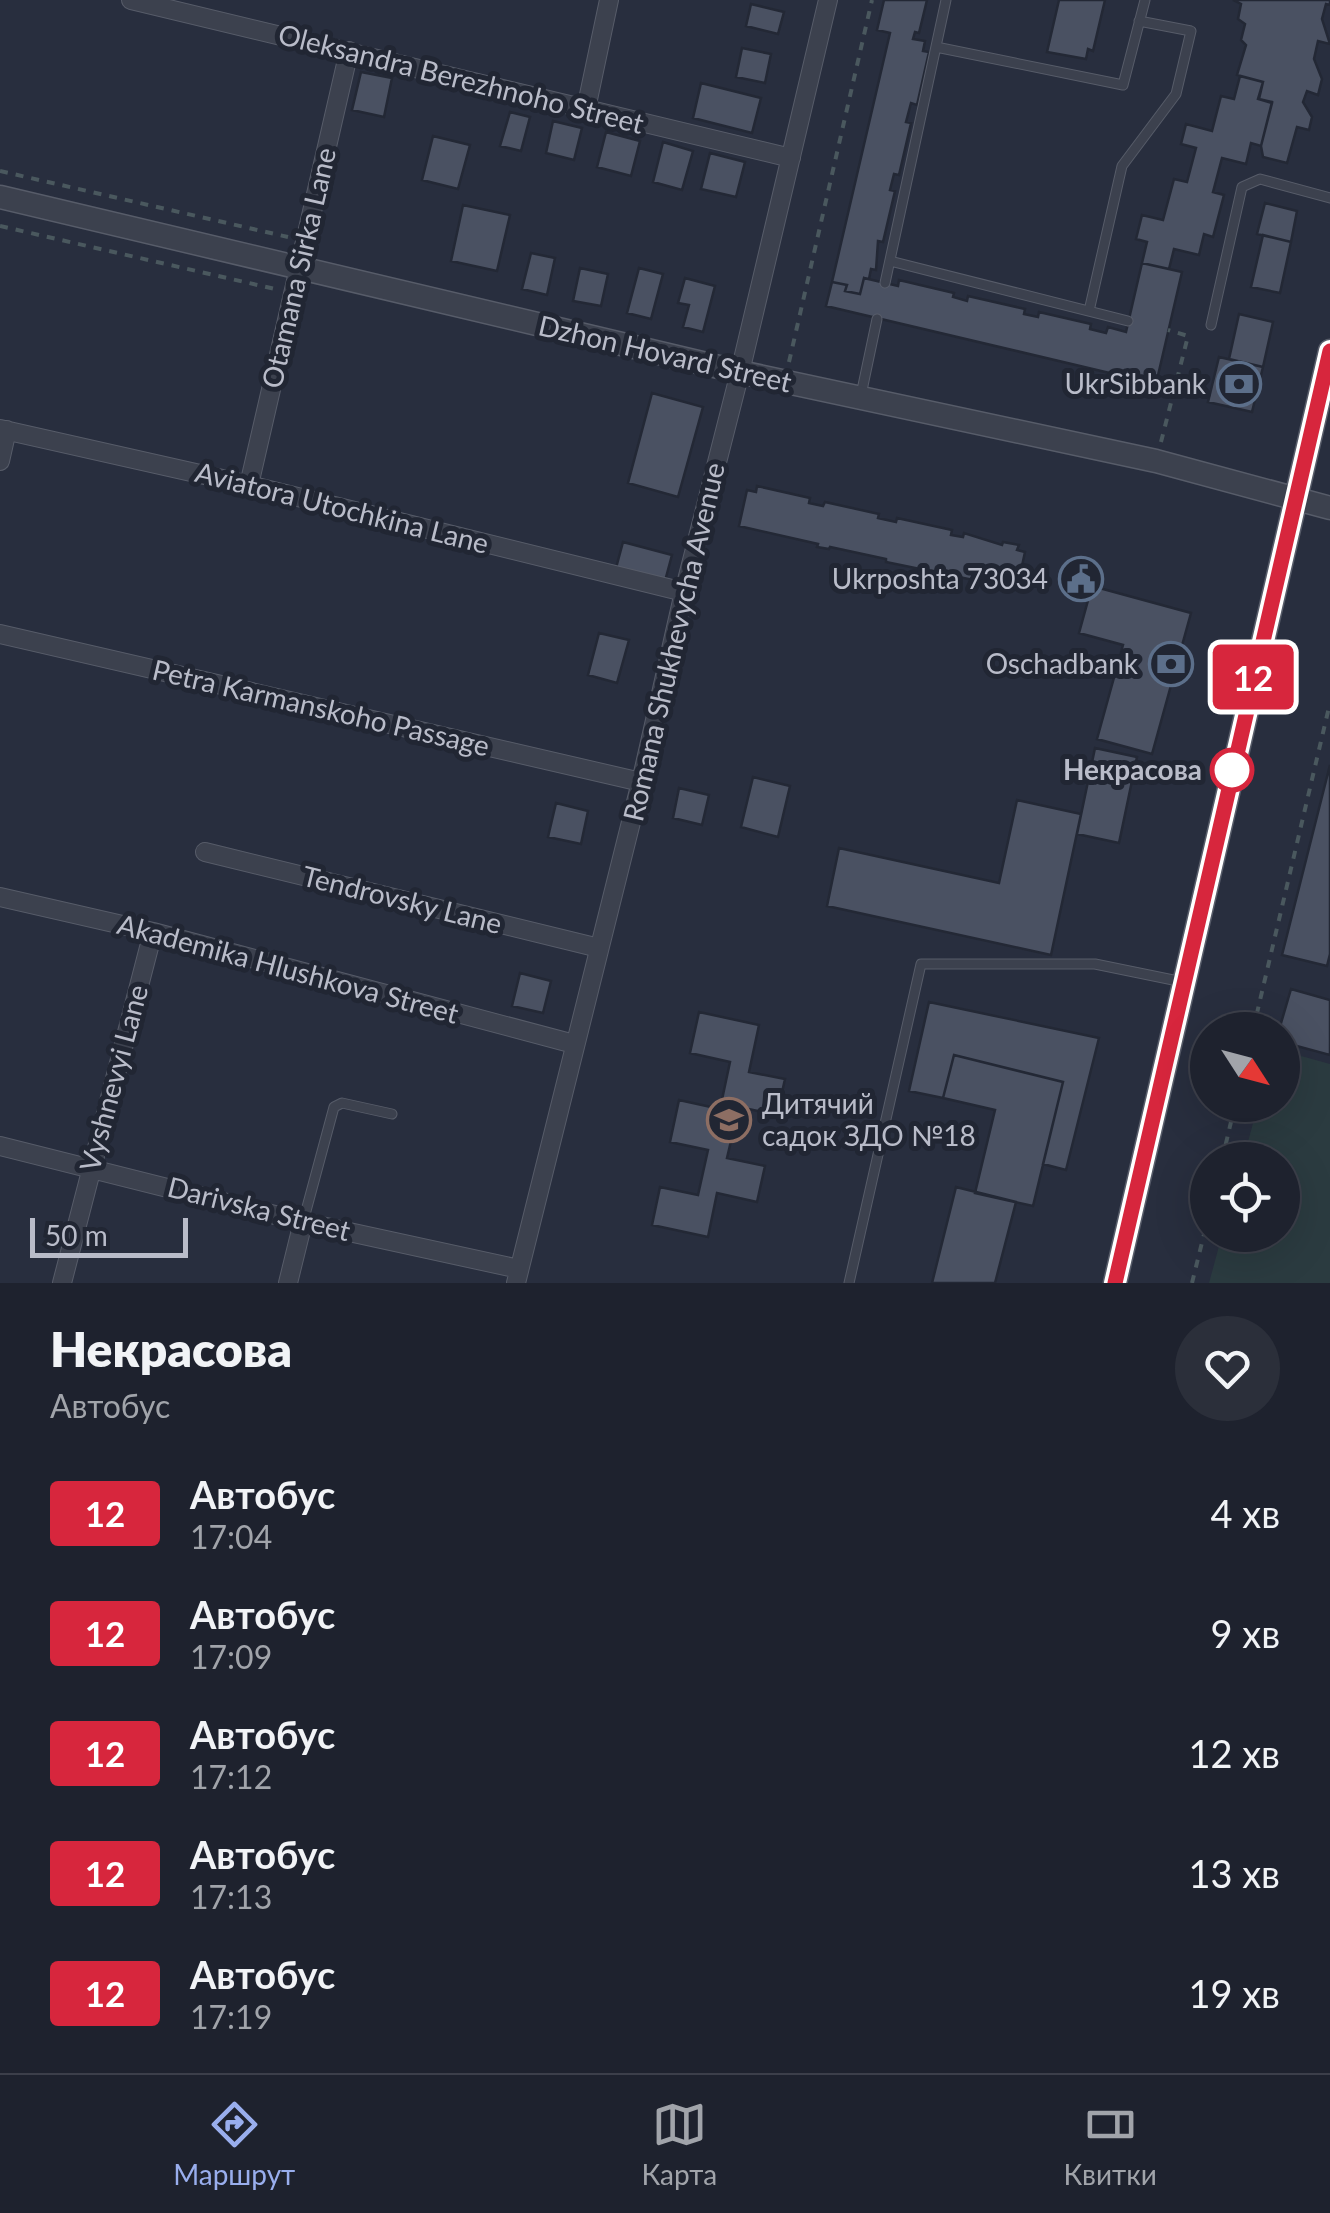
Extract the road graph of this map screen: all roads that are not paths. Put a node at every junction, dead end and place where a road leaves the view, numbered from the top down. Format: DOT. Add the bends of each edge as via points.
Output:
graph roads {
  1 [pos="131,0"];
  2 [pos="608,0"];
  3 [pos="828,0"];
  4 [pos="946,0"];
  5 [pos="1145,0"];
  6 [pos="1139,21"];
  7 [pos="936,48"];
  8 [pos="349,51"];
  9 [pos="586,109"];
  10 [pos="791,158"];
  11 [pos="0,197"];
  12 [pos="1330,198"];
  13 [pos="890,261"];
  14 [pos="300,269"];
  15 [pos="885,283"];
  16 [pos="1089,311"];
  17 [pos="877,319"];
  18 [pos="1128,321"];
  19 [pos="1211,325"];
  20 [pos="1330,351"];
  21 [pos="740,372"];
  22 [pos="860,398"];
  23 [pos="4,430"];
  24 [pos="0,461"];
  25 [pos="249,485"];
  26 [pos="1294,498"];
  27 [pos="1330,508"];
  28 [pos="684,592"];
  29 [pos="0,634"];
  30 [pos="641,782"];
  31 [pos="205,852"];
  32 [pos="0,898"];
  33 [pos="153,932"];
  34 [pos="599,948"];
  35 [pos="1183,982"];
  36 [pos="574,1044"];
  37 [pos="392,1114"];
  38 [pos="0,1146"];
  39 [pos="90,1167"];
  40 [pos="303,1222"];
  41 [pos="517,1276"];
  42 [pos="62,1283"];
  43 [pos="288,1283"];
  44 [pos="848,1283"];
  45 [pos="1115,1283"];
  1 -- 8 [label="street, Oleksandra Berezhnoho Street"];
  2 -- 9 [label="street"];
  3 -- 10 [label="street, Romana Shukhevycha Avenue"];
  4 -- 7 [label="lane"];
  5 -- 6 [label="lane"];
  6 -- 7 [label="lane" via="1123,84"];
  6 -- 16 [label="lane" via="1191,31 1176,94 1122,166"];
  7 -- 13 [label="lane"];
  8 -- 9 [label="street, Oleksandra Berezhnoho Street"];
  8 -- 14 [label="street, Otamana Sirka Lane"];
  9 -- 10 [label="street, Oleksandra Berezhnoho Street"];
  10 -- 21 [label="street, Romana Shukhevycha Avenue"];
  11 -- 14 [label="street, Dzhon Hovard Street"];
  12 -- 19 [label="lane" via="1260,179 1242,187"];
  13 -- 15 [label="lane"];
  13 -- 16 [label="lane"];
  14 -- 21 [label="street, Dzhon Hovard Street"];
  14 -- 25 [label="street, Otamana Sirka Lane"];
  16 -- 18 [label="lane"];
  17 -- 22 [label="lane"];
  20 -- 26 [label="street"];
  21 -- 22 [label="street, Dzhon Hovard Street"];
  21 -- 28 [label="street, Romana Shukhevycha Avenue"];
  22 -- 26 [label="street, Dzhon Hovard Street" via="1156,461"];
  23 -- 24 [label="street"];
  23 -- 25 [label="street, Aviatora Utochkina Lane"];
  25 -- 28 [label="street, Aviatora Utochkina Lane"];
  26 -- 27 [label="street, Dzhon Hovard Street"];
  26 -- 35 [label="street"];
  28 -- 30 [label="street, Romana Shukhevycha Avenue"];
  29 -- 30 [label="street, Petra Karmanskoho Passage"];
  30 -- 34 [label="street, Romana Shukhevycha Avenue"];
  31 -- 34 [label="street, Tendrovsky Lane"];
  32 -- 33 [label="street, Akademika Hlushkova Street"];
  33 -- 36 [label="street, Akademika Hlushkova Street"];
  33 -- 39 [label="street, Vyshnevyi Lane"];
  34 -- 36 [label="street, Romana Shukhevycha Avenue"];
  35 -- 44 [label="lane" via="1095,964 921,964"];
  35 -- 45 [label="street"];
  36 -- 41 [label="street, Romana Shukhevycha Avenue"];
  37 -- 40 [label="lane" via="334,1107"];
  38 -- 39 [label="street, Darivska Street"];
  39 -- 40 [label="street, Darivska Street"];
  39 -- 42 [label="street, Vyshnevyi Lane"];
  40 -- 41 [label="street, Darivska Street"];
  40 -- 43 [label="street"];
}
